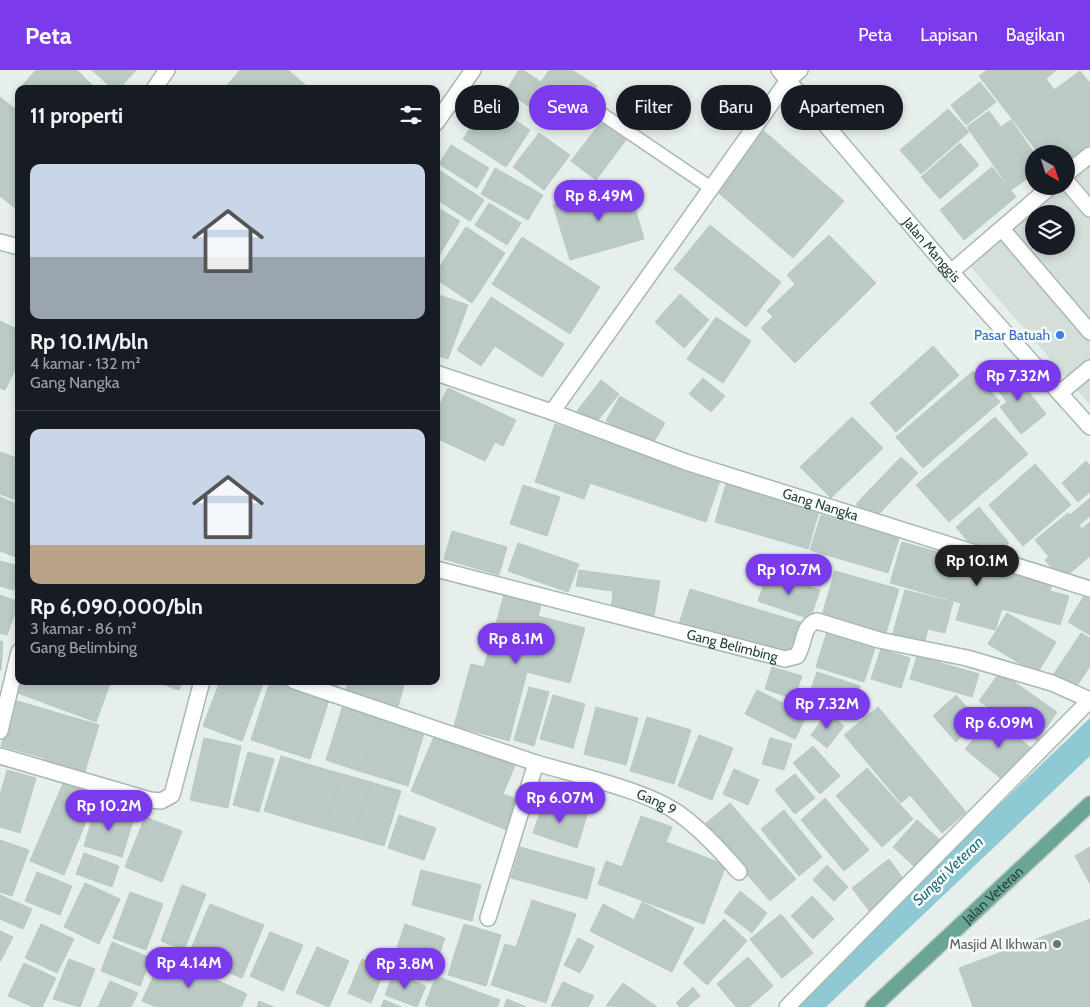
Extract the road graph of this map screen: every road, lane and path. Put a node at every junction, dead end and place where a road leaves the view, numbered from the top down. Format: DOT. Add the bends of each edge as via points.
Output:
graph roads {
  1 [pos="167,70"];
  2 [pos="473,70"];
  3 [pos="800,70"];
  4 [pos="784,75"];
  5 [pos="157,85"];
  6 [pos="440,117"];
  7 [pos="606,117"];
  8 [pos="1090,155"];
  9 [pos="1075,167"];
  10 [pos="711,188"];
  11 [pos="1075,192"];
  12 [pos="1041,195"];
  13 [pos="1090,209"];
  14 [pos="1002,229"];
  15 [pos="0,242"];
  16 [pos="15,246"];
  17 [pos="951,272"];
  18 [pos="1090,332"];
  19 [pos="1090,368"];
  20 [pos="440,375"];
  21 [pos="1060,394"];
  22 [pos="552,412"];
  23 [pos="1090,427"];
  24 [pos="440,570"];
  25 [pos="1090,589"];
  26 [pos="15,669"];
  27 [pos="201,685"];
  28 [pos="306,685"];
  29 [pos="1090,700"];
  30 [pos="0,731"];
  31 [pos="0,756"];
  32 [pos="536,763"];
  33 [pos="1090,804"];
  34 [pos="739,872"];
  35 [pos="488,918"];
  36 [pos="787,1007"];
  37 [pos="873,1007"];
  1 -- 5 [label="street"];
  2 -- 6 [label="street"];
  3 -- 4 [label="street"];
  4 -- 10 [label="street"];
  4 -- 17 [label="street, Jalan Manggis"];
  7 -- 10 [label="lane"];
  8 -- 9 [label="street"];
  10 -- 22 [label="street"];
  11 -- 13 [label="street"];
  12 -- 14 [label="street"];
  14 -- 17 [label="street"];
  14 -- 18 [label="street"];
  15 -- 16 [label="street"];
  17 -- 21 [label="street, Jalan Manggis"];
  19 -- 21 [label="street"];
  20 -- 22 [label="street, Gang Nangka"];
  21 -- 23 [label="street, Jalan Manggis"];
  22 -- 25 [label="street, Gang Nangka" via="686,462"];
  24 -- 29 [label="street, Gang Belimbing" via="785,659 798,656 807,627 817,621 879,640 976,661 1052,683"];
  26 -- 30 [label="street"];
  27 -- 31 [label="street" via="172,795 161,801"];
  28 -- 32 [label="street, Gang 9"];
  29 -- 36 [label="street"];
  32 -- 34 [label="street, Gang 9" via="658,801 692,825"];
  32 -- 35 [label="street"];
  33 -- 37 [label="main road, Jalan Veteran"];
}
